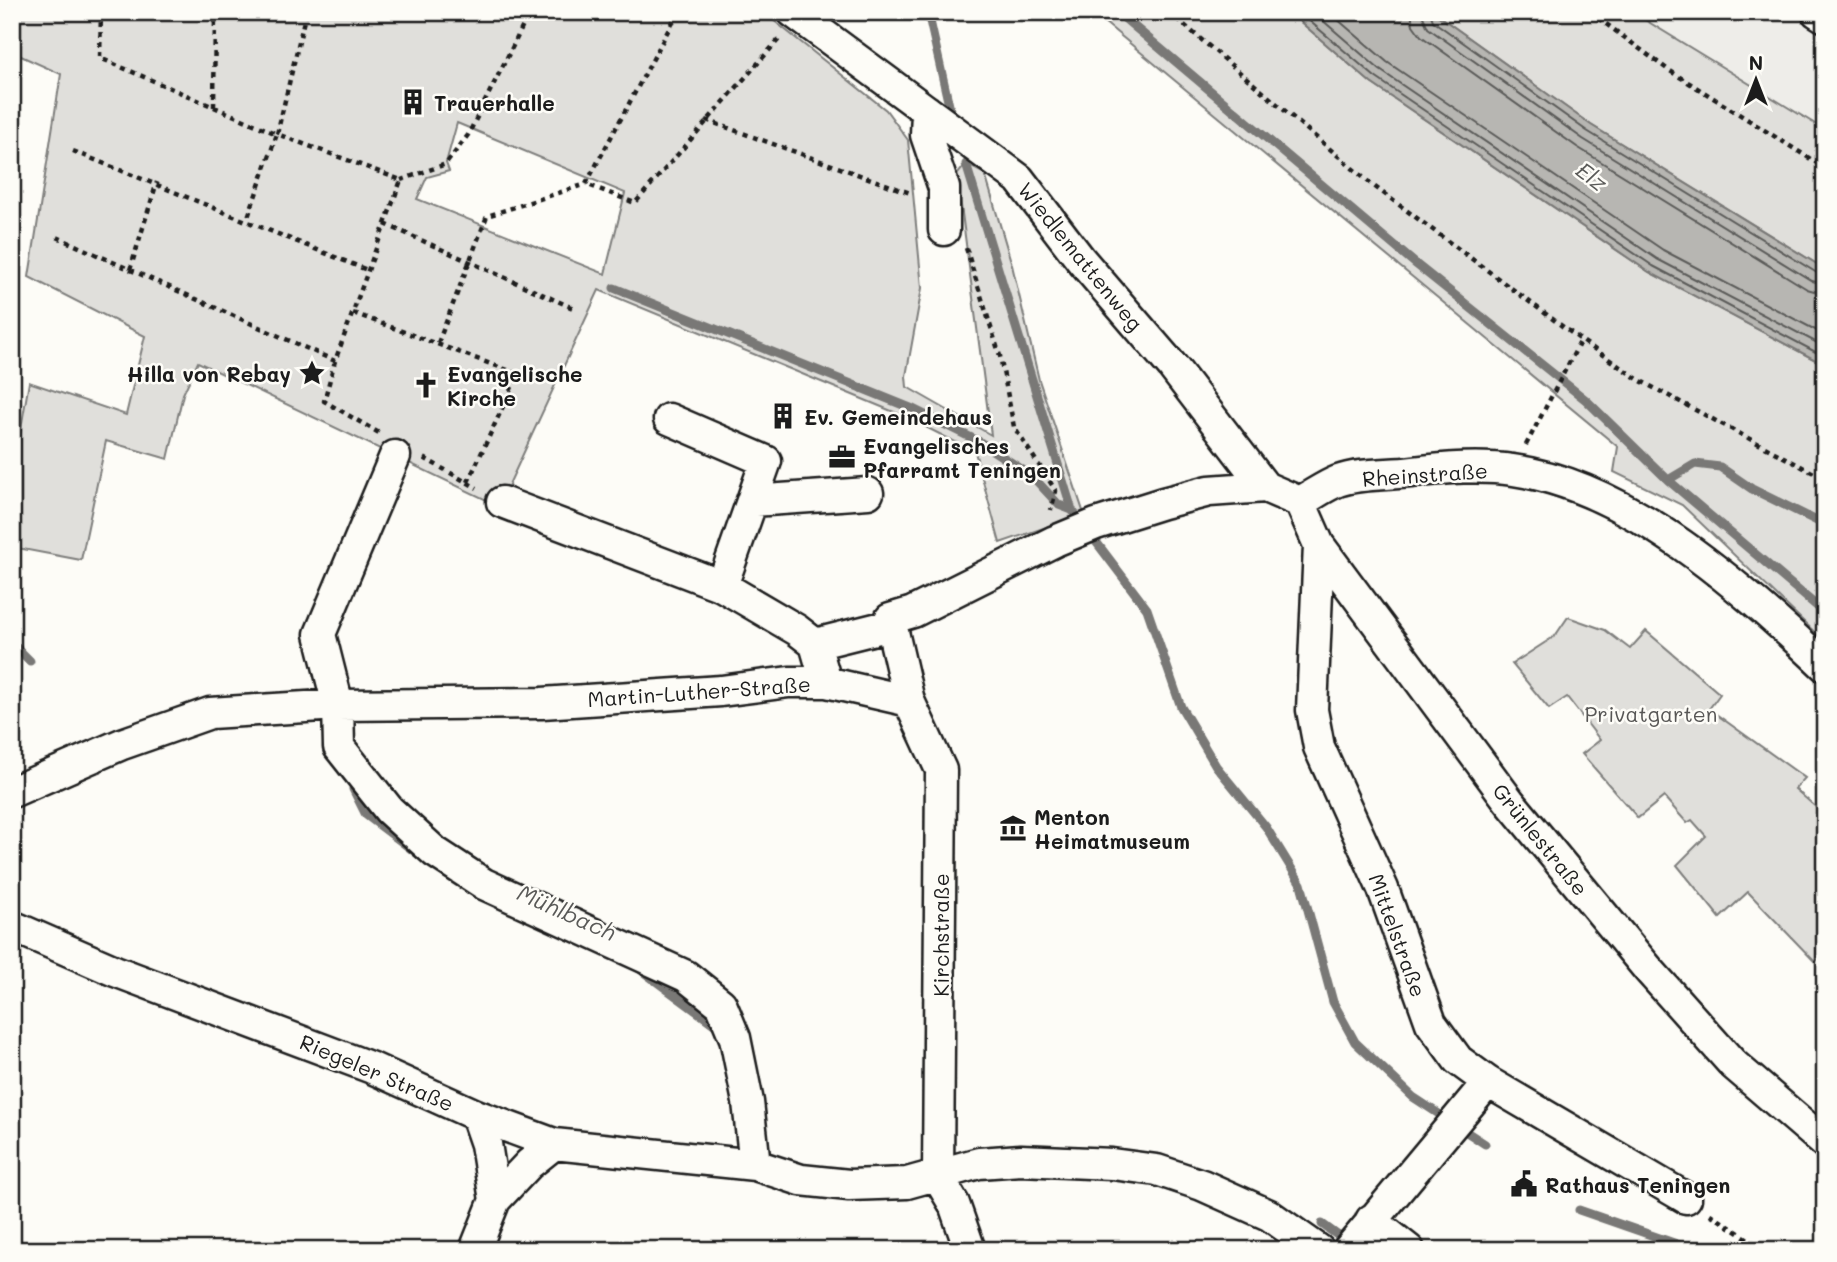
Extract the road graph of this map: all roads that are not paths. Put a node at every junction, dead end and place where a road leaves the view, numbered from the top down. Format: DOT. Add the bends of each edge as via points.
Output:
graph roads {
  1 [pos="1817,12"];
  2 [pos="796,15"];
  3 [pos="1825,17"];
  4 [pos="927,111"];
  5 [pos="944,217"];
  6 [pos="669,419"];
  7 [pos="397,448"];
  8 [pos="1265,487"];
  9 [pos="867,493"];
  10 [pos="752,500"];
  11 [pos="502,502"];
  12 [pos="1300,502"];
  13 [pos="1319,545"];
  14 [pos="722,586"];
  15 [pos="891,625"];
  16 [pos="815,644"];
  17 [pos="1825,666"];
  18 [pos="826,682"];
  19 [pos="909,701"];
  20 [pos="338,705"];
  21 [pos="12,792"];
  22 [pos="12,926"];
  23 [pos="1488,1082"];
  24 [pos="475,1115"];
  25 [pos="1825,1143"];
  26 [pos="554,1144"];
  27 [pos="755,1165"];
  28 [pos="938,1177"];
  29 [pos="1686,1198"];
  30 [pos="495,1200"];
  31 [pos="1358,1237"];
  32 [pos="475,1250"];
  33 [pos="970,1250"];
  34 [pos="1319,1250"];
  35 [pos="1409,1250"];
  1 -- 3 [label="street"];
  2 -- 4 [label="street, Wiedlemattenweg"];
  4 -- 5 [label="street" via="926,135 944,188"];
  4 -- 8 [label="street, Wiedlemattenweg" via="1019,179"];
  6 -- 10 [label="street" via="766,461"];
  7 -- 20 [label="street" via="320,634"];
  8 -- 12 [label="street"];
  8 -- 15 [label="street" via="1209,491 1086,528 890,620"];
  9 -- 10 [label="street"];
  10 -- 14 [label="street"];
  11 -- 14 [label="street"];
  12 -- 13 [label="street, Grünlestraße"];
  12 -- 17 [label="street, Rheinstraße" via="1340,480 1477,467 1516,470 1587,490 1699,556"];
  13 -- 23 [label="street, Mittelstraße" via="1312,710 1320,747 1383,889 1431,1023 1458,1060"];
  13 -- 25 [label="street, Grünlestraße" via="1509,802 1648,969 1732,1064"];
  14 -- 16 [label="street"];
  15 -- 16 [label="street"];
  15 -- 19 [label="street"];
  16 -- 18 [label="street"];
  18 -- 19 [label="street, Martin-Luther-Straße"];
  18 -- 20 [label="street, Martin-Luther-Straße" via="542,703"];
  19 -- 28 [label="street, Kirchstraße" via="941,770"];
  20 -- 21 [label="street, Martin-Luther-Straße" via="210,713 122,744"];
  20 -- 27 [label="street" via="340,747 389,810 435,852 484,884 686,976 720,1004 737,1051"];
  22 -- 24 [label="street, Riegeler Straße" via="115,971 372,1068"];
  23 -- 29 [label="street, Mittelstraße"];
  23 -- 31 [label="street"];
  24 -- 26 [label="street, Riegeler Straße"];
  24 -- 30 [label="street" via="486,1144"];
  26 -- 27 [label="street, Riegeler Straße"];
  26 -- 30 [label="street"];
  27 -- 28 [label="street, Riegeler Straße" via="801,1180 849,1185"];
  28 -- 33 [label="street" via="954,1204"];
  28 -- 34 [label="street, Riegeler Straße" via="979,1163 1021,1160 1157,1170 1269,1215"];
  30 -- 32 [label="street"];
  31 -- 35 [label="street"];
}
